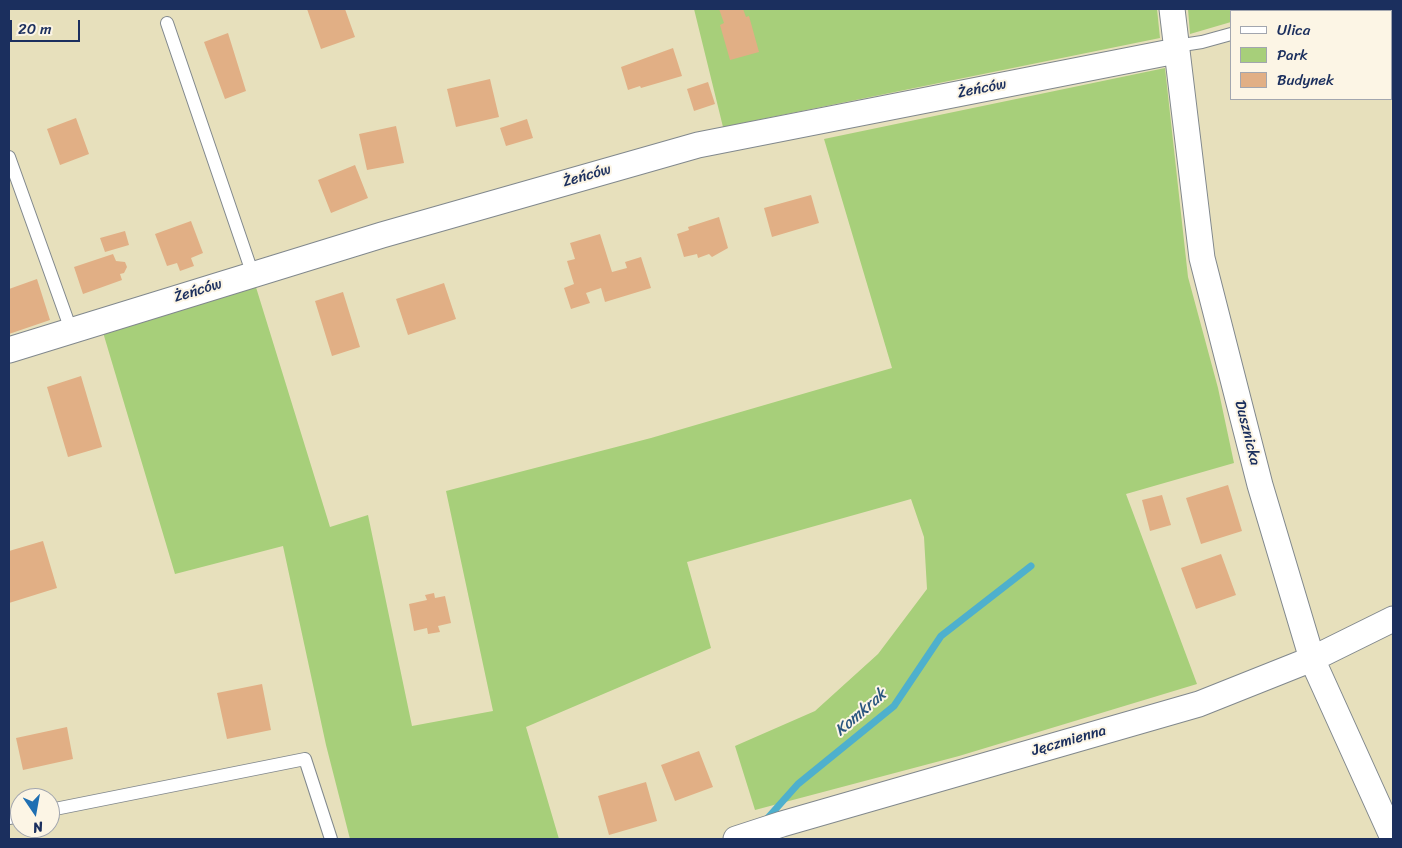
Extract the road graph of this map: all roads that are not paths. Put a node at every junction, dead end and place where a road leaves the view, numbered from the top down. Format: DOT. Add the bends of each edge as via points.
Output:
graph roads {
  1 [pos="1172,9"];
  2 [pos="166,23"];
  3 [pos="1230,34"];
  4 [pos="1176,48"];
  5 [pos="9,157"];
  6 [pos="253,275"];
  7 [pos="71,330"];
  8 [pos="9,350"];
  9 [pos="1393,619"];
  10 [pos="1312,659"];
  11 [pos="60,808"];
  12 [pos="1393,838"];
  13 [pos="331,839"];
  14 [pos="736,839"];
  1 -- 4 [label="street, Dusznicka"];
  2 -- 6 [label="lane"];
  3 -- 4 [label="lane"];
  4 -- 6 [label="street, Żeńców" via="698,145"];
  4 -- 10 [label="street, Dusznicka" via="1202,258 1260,485"];
  5 -- 7 [label="lane"];
  6 -- 7 [label="street, Żeńców"];
  7 -- 8 [label="street, Żeńców"];
  9 -- 10 [label="street, Jęczmienna"];
  10 -- 12 [label="street, Dusznicka"];
  10 -- 14 [label="street, Jęczmienna" via="1198,704"];
  11 -- 13 [label="lane" via="305,759"];
}
